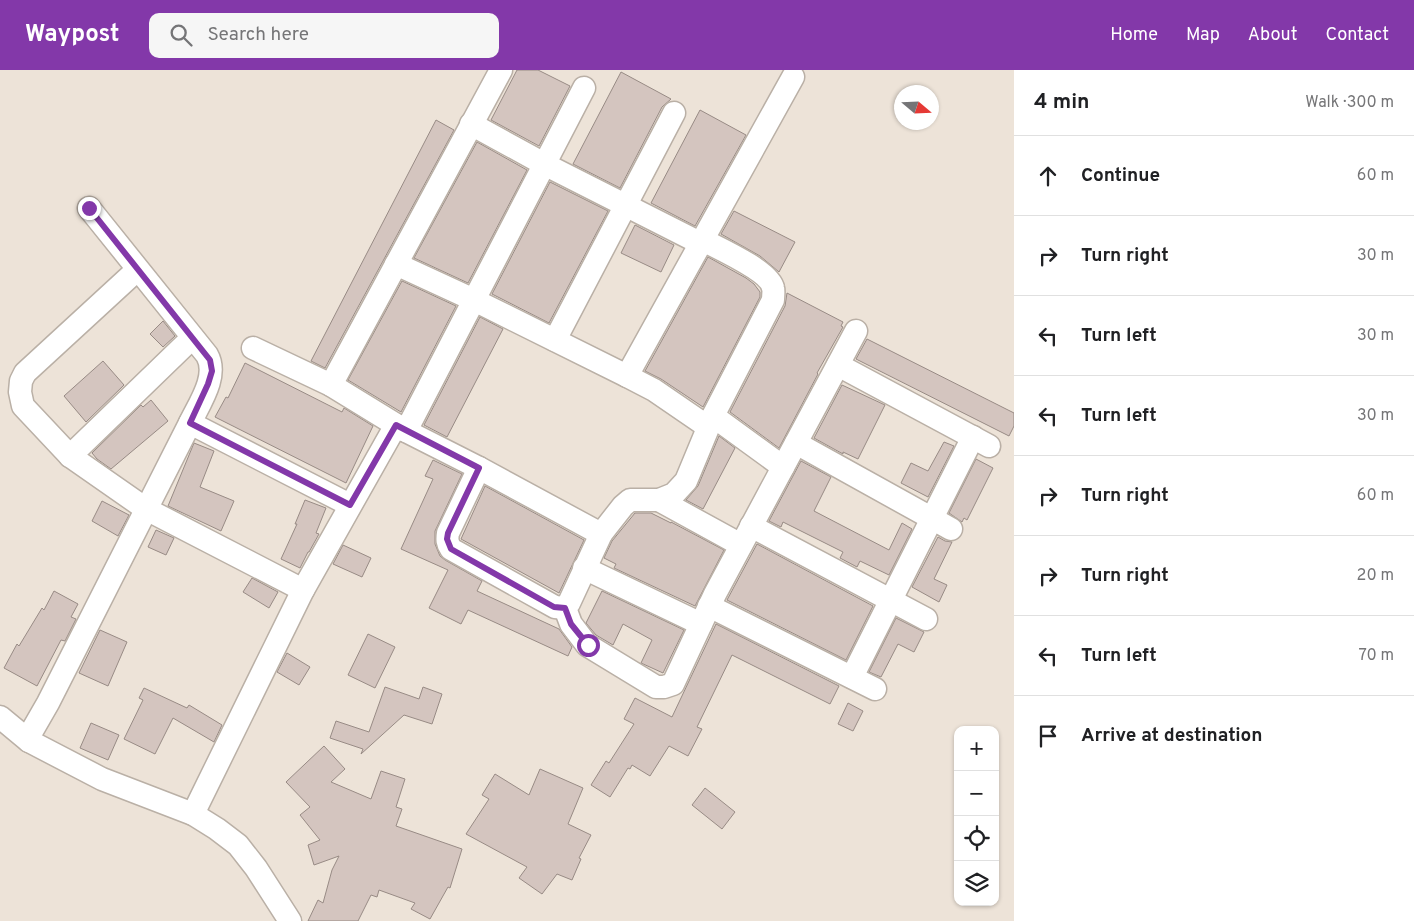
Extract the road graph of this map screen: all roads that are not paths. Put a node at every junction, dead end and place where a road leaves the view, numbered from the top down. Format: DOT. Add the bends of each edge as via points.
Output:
graph roads {
  1 [pos="501,70"];
  2 [pos="793,77"];
  3 [pos="584,88"];
  4 [pos="674,113"];
  5 [pos="471,124"];
  6 [pos="544,164"];
  7 [pos="626,206"];
  8 [pos="89,208"];
  9 [pos="702,242"];
  10 [pos="396,264"];
  11 [pos="137,270"];
  12 [pos="474,300"];
  13 [pos="856,332"];
  14 [pos="192,338"];
  15 [pos="555,340"];
  16 [pos="252,348"];
  17 [pos="838,365"];
  18 [pos="627,376"];
  19 [pos="331,385"];
  20 [pos="711,421"];
  21 [pos="190,423"];
  22 [pos="401,428"];
  23 [pos="796,443"];
  24 [pos="70,456"];
  25 [pos="783,467"];
  26 [pos="479,468"];
  27 [pos="659,500"];
  28 [pos="350,505"];
  29 [pos="146,508"];
  30 [pos="941,524"];
  31 [pos="601,534"];
  32 [pos="746,535"];
  33 [pos="584,568"];
  34 [pos="303,590"];
  35 [pos="891,599"];
  36 [pos="565,608"];
  37 [pos="705,615"];
  38 [pos="926,619"];
  39 [pos="852,677"];
  40 [pos="875,689"];
  41 [pos="0,717"];
  42 [pos="29,741"];
  43 [pos="193,814"];
  44 [pos="290,921"];
  1 -- 5 [label="street"];
  2 -- 9 [label="street"];
  3 -- 6 [label="street"];
  4 -- 7 [label="street"];
  5 -- 6 [label="street"];
  5 -- 10 [label="street"];
  6 -- 7 [label="street"];
  6 -- 12 [label="street"];
  7 -- 9 [label="street"];
  7 -- 15 [label="street"];
  8 -- 11 [label="street"];
  9 -- 18 [label="street"];
  9 -- 20 [label="street" via="762,272 774,288 773,300"];
  10 -- 12 [label="street"];
  10 -- 19 [label="street"];
  11 -- 14 [label="street"];
  11 -- 24 [label="street" via="25,373 21,381 22,406"];
  12 -- 15 [label="street"];
  12 -- 22 [label="street"];
  13 -- 17 [label="street"];
  14 -- 21 [label="street" via="210,360 212,371"];
  14 -- 24 [label="street"];
  15 -- 18 [label="street"];
  16 -- 19 [label="street"];
  17 -- 23 [label="street"];
  17 -- 30 [label="street" via="981,442"];
  18 -- 20 [label="street"];
  19 -- 22 [label="street"];
  20 -- 25 [label="street"];
  20 -- 27 [label="street" via="686,481 674,494"];
  21 -- 28 [label="street"];
  21 -- 29 [label="street"];
  22 -- 26 [label="street"];
  22 -- 28 [label="street"];
  23 -- 25 [label="street"];
  23 -- 30 [label="street"];
  24 -- 29 [label="street"];
  25 -- 32 [label="street"];
  26 -- 31 [label="street"];
  26 -- 36 [label="street" via="448,533 451,549 554,607"];
  27 -- 31 [label="street" via="630,500"];
  27 -- 32 [label="street"];
  28 -- 34 [label="street"];
  29 -- 34 [label="street"];
  29 -- 42 [label="street"];
  30 -- 35 [label="street"];
  31 -- 33 [label="street"];
  32 -- 35 [label="street"];
  32 -- 37 [label="street"];
  33 -- 36 [label="street"];
  33 -- 37 [label="street"];
  34 -- 43 [label="street"];
  35 -- 38 [label="street"];
  35 -- 39 [label="street"];
  36 -- 37 [label="street" via="571,624 588,645 656,687 672,684"];
  37 -- 39 [label="street"];
  39 -- 40 [label="street"];
  41 -- 42 [label="street"];
  42 -- 43 [label="street" via="102,780"];
  43 -- 44 [label="street" via="238,845"];
}
